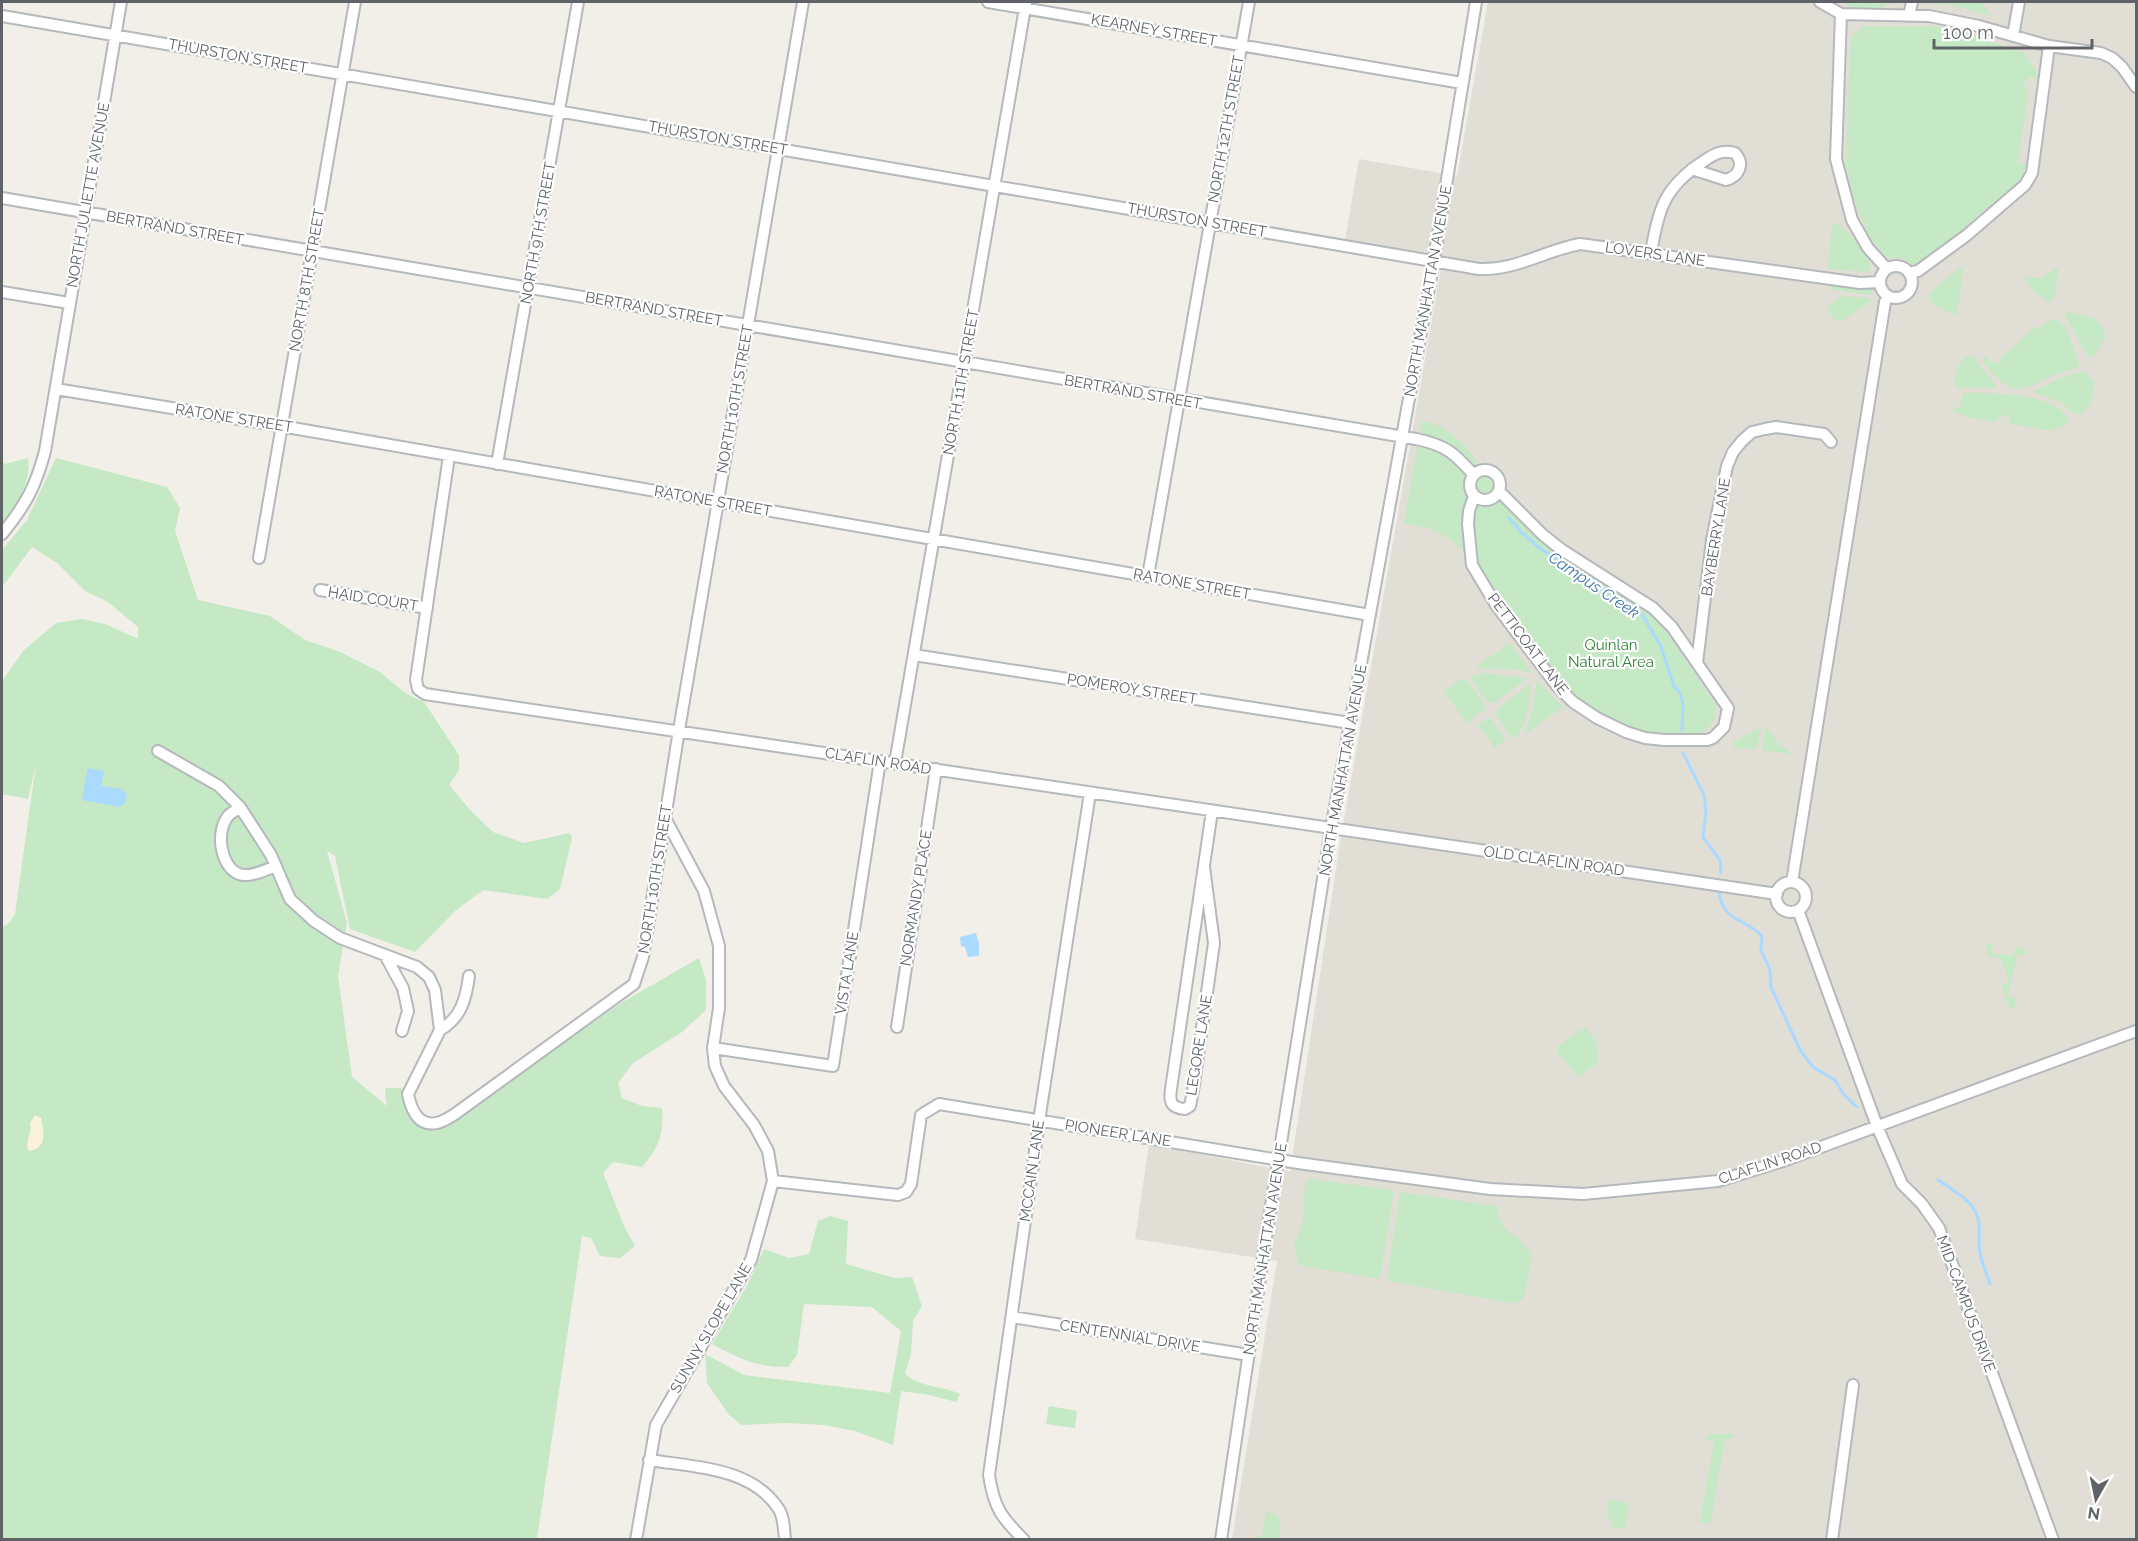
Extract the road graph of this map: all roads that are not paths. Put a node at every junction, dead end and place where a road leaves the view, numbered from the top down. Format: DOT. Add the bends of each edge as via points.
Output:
graph roads {
  1 [pos="122,2"];
  2 [pos="355,2"];
  3 [pos="578,2"];
  4 [pos="803,2"];
  5 [pos="988,2"];
  6 [pos="1249,2"];
  7 [pos="1476,2"];
  8 [pos="1820,2"];
  9 [pos="1912,2"];
  10 [pos="2019,2"];
  11 [pos="1025,5"];
  12 [pos="1841,14"];
  13 [pos="2,16"];
  14 [pos="1909,16"];
  15 [pos="116,35"];
  16 [pos="2013,36"];
  17 [pos="1241,45"];
  18 [pos="2049,46"];
  19 [pos="343,74"];
  20 [pos="1462,83"];
  21 [pos="2136,87"];
  22 [pos="559,111"];
  23 [pos="778,148"];
  24 [pos="1692,169"];
  25 [pos="994,185"];
  26 [pos="2,198"];
  27 [pos="84,212"];
  28 [pos="1210,222"];
  29 [pos="312,251"];
  30 [pos="1651,253"];
  31 [pos="1434,261"];
  32 [pos="1887,268"];
  33 [pos="1909,273"];
  34 [pos="1880,282"];
  35 [pos="528,287"];
  36 [pos="2,292"];
  37 [pos="1888,296"];
  38 [pos="69,303"];
  39 [pos="748,326"];
  40 [pos="964,363"];
  41 [pos="56,388"];
  42 [pos="1179,399"];
  43 [pos="281,426"];
  44 [pos="1402,438"];
  45 [pos="1831,442"];
  46 [pos="449,456"];
  47 [pos="497,464"];
  48 [pos="1474,475"];
  49 [pos="1499,491"];
  50 [pos="1474,496"];
  51 [pos="718,502"];
  52 [pos="2,534"];
  53 [pos="934,539"];
  54 [pos="259,558"];
  55 [pos="1148,576"];
  56 [pos="320,590"];
  57 [pos="427,608"];
  58 [pos="1370,615"];
  59 [pos="914,655"];
  60 [pos="1697,663"];
  61 [pos="1350,723"];
  62 [pos="679,730"];
  63 [pos="158,751"];
  64 [pos="880,761"];
  65 [pos="895,763"];
  66 [pos="936,769"];
  67 [pos="1090,793"];
  68 [pos="240,807"];
  69 [pos="1212,812"];
  70 [pos="665,818"];
  71 [pos="1331,829"];
  72 [pos="276,867"];
  73 [pos="1204,867"];
  74 [pos="1792,882"];
  75 [pos="1777,894"];
  76 [pos="1797,910"];
  77 [pos="385,955"];
  78 [pos="469,976"];
  79 [pos="897,1027"];
  80 [pos="440,1030"];
  81 [pos="402,1031"];
  82 [pos="2136,1031"];
  83 [pos="713,1048"];
  84 [pos="1040,1120"];
  85 [pos="1877,1126"];
  86 [pos="1279,1159"];
  87 [pos="773,1181"];
  88 [pos="1012,1317"];
  89 [pos="1249,1354"];
  90 [pos="1853,1384"];
  91 [pos="649,1460"];
  92 [pos="636,1539"];
  93 [pos="785,1539"];
  94 [pos="1024,1539"];
  95 [pos="1221,1539"];
  96 [pos="1832,1539"];
  97 [pos="2053,1539"];
  1 -- 15 [label="street, NORTH JULIETTE AVENUE"];
  2 -- 19 [label="street, NORTH 8TH STREET"];
  3 -- 22 [label="street, NORTH 9TH STREET"];
  4 -- 23 [label="street, NORTH 10TH STREET"];
  5 -- 11 [label="street, KEARNEY STREET"];
  6 -- 17 [label="street, NORTH 12TH STREET"];
  7 -- 20 [label="street, NORTH MANHATTAN AVENUE"];
  8 -- 12 [label="street"];
  9 -- 14 [label="street"];
  10 -- 16 [label="street"];
  11 -- 17 [label="street, KEARNEY STREET"];
  11 -- 25 [label="street, NORTH 11TH STREET"];
  12 -- 14 [label="street"];
  12 -- 32 [label="street" via="1836,159 1852,220 1868,248"];
  13 -- 15 [label="street, THURSTON STREET"];
  14 -- 16 [label="street" via="1929,16"];
  15 -- 19 [label="street, THURSTON STREET"];
  15 -- 27 [label="street, NORTH JULIETTE AVENUE"];
  16 -- 18 [label="street"];
  17 -- 20 [label="street, KEARNEY STREET"];
  17 -- 28 [label="street, NORTH 12TH STREET"];
  18 -- 21 [label="street" via="2107,56 2122,66"];
  18 -- 33 [label="street" via="2031,173 2025,185 1918,272"];
  19 -- 22 [label="street, THURSTON STREET"];
  19 -- 29 [label="street, NORTH 8TH STREET"];
  20 -- 31 [label="street, NORTH MANHATTAN AVENUE"];
  22 -- 23 [label="street, THURSTON STREET"];
  22 -- 35 [label="street, NORTH 9TH STREET"];
  23 -- 25 [label="street, THURSTON STREET"];
  23 -- 39 [label="street, NORTH 10TH STREET"];
  24 -- 30 [label="street" via="1672,187 1662,205"];
  25 -- 28 [label="street, THURSTON STREET"];
  25 -- 40 [label="street, NORTH 11TH STREET"];
  26 -- 27 [label="street, BERTRAND STREET"];
  27 -- 29 [label="street, BERTRAND STREET"];
  27 -- 38 [label="street, NORTH JULIETTE AVENUE"];
  28 -- 31 [label="street, THURSTON STREET"];
  28 -- 42 [label="street, NORTH 12TH STREET"];
  29 -- 35 [label="street, BERTRAND STREET"];
  29 -- 43 [label="street, NORTH 8TH STREET"];
  30 -- 31 [label="street, LOVERS LANE" via="1580,244 1512,267 1488,269"];
  30 -- 34 [label="street, LOVERS LANE" via="1860,283"];
  31 -- 44 [label="street, NORTH MANHATTAN AVENUE"];
  32 -- 33 [label="street" via="1899,266"];
  32 -- 34 [label="street"];
  33 -- 37 [label="street" via="1912,283 1907,292 1898,297"];
  34 -- 37 [label="street"];
  35 -- 39 [label="street, BERTRAND STREET"];
  35 -- 47 [label="street, NORTH 9TH STREET"];
  36 -- 38 [label="street"];
  37 -- 74 [label="street"];
  38 -- 41 [label="street, NORTH JULIETTE AVENUE"];
  39 -- 40 [label="street, BERTRAND STREET"];
  39 -- 51 [label="street, NORTH 10TH STREET"];
  40 -- 42 [label="street, BERTRAND STREET"];
  40 -- 53 [label="street, NORTH 11TH STREET"];
  41 -- 43 [label="street, RATONE STREET"];
  41 -- 52 [label="street, NORTH JULIETTE AVENUE" via="40,473 26,504"];
  42 -- 44 [label="street, BERTRAND STREET"];
  42 -- 55 [label="street, NORTH 12TH STREET"];
  43 -- 46 [label="street, RATONE STREET"];
  43 -- 54 [label="street, NORTH 8TH STREET"];
  44 -- 48 [label="street, BERTRAND STREET" via="1436,443 1458,457"];
  44 -- 58 [label="street, NORTH MANHATTAN AVENUE"];
  45 -- 60 [label="street, BAYBERRY LANE" via="1824,434 1776,427 1752,432 1732,452 1712,540"];
  46 -- 47 [label="street, RATONE STREET"];
  46 -- 57 [label="street"];
  47 -- 51 [label="street, RATONE STREET"];
  48 -- 49 [label="street" via="1485,470 1495,473"];
  48 -- 50 [label="street" via="1469,487"];
  49 -- 50 [label="street" via="1489,500"];
  49 -- 60 [label="street" via="1562,550 1653,608"];
  50 -- 60 [label="street, PETTICOAT LANE" via="1468,524 1472,566 1496,605 1573,702 1597,718 1645,738 1707,740 1724,727 1728,708"];
  51 -- 53 [label="street, RATONE STREET"];
  51 -- 62 [label="street, NORTH 10TH STREET"];
  53 -- 55 [label="street, RATONE STREET"];
  53 -- 59 [label="street, NORTH 11TH STREET"];
  55 -- 58 [label="street, RATONE STREET"];
  56 -- 57 [label="street, HAID COURT"];
  57 -- 62 [label="street, CLAFLIN ROAD" via="416,680 418,689 425,694"];
  58 -- 61 [label="street, NORTH MANHATTAN AVENUE"];
  59 -- 61 [label="street, POMEROY STREET"];
  59 -- 65 [label="street, NORTH 11TH STREET"];
  61 -- 71 [label="street, NORTH MANHATTAN AVENUE"];
  62 -- 64 [label="street, CLAFLIN ROAD"];
  62 -- 70 [label="street, NORTH 10TH STREET"];
  63 -- 68 [label="street" via="219,786"];
  64 -- 65 [label="street, CLAFLIN ROAD"];
  64 -- 83 [label="street, VISTA LANE" via="833,1066"];
  65 -- 66 [label="street, CLAFLIN ROAD"];
  66 -- 67 [label="street, CLAFLIN ROAD"];
  66 -- 79 [label="street, NORMANDY PLACE"];
  67 -- 69 [label="street, CLAFLIN ROAD"];
  67 -- 84 [label="street, MCCAIN LANE"];
  68 -- 72 [label="street"];
  68 -- 72 [label="street" via="228,816 222,828 223,854 228,866 240,874"];
  69 -- 71 [label="street, CLAFLIN ROAD"];
  69 -- 73 [label="street, LEGORE LANE"];
  70 -- 80 [label="street, NORTH 10TH STREET" via="643,957 634,984 455,1114 436,1123 417,1118 408,1094"];
  70 -- 83 [label="street, SUNNY SLOPE LANE" via="704,891 719,946 719,1008"];
  71 -- 75 [label="street, OLD CLAFLIN ROAD"];
  71 -- 86 [label="street, NORTH MANHATTAN AVENUE"];
  72 -- 77 [label="street" via="290,899 314,921 340,938"];
  73 -- 73 [label="street, LEGORE LANE" via="1170,1100 1173,1106 1185,1109 1190,1106 1193,1091 1214,944"];
  74 -- 75 [label="street"];
  74 -- 76 [label="street" via="1805,894 1804,905"];
  75 -- 76 [label="street" via="1782,909"];
  76 -- 85 [label="street, MID-CAMPUS DRIVE"];
  77 -- 80 [label="street" via="417,967 429,977 435,990"];
  77 -- 81 [label="street" via="403,988 408,1011"];
  78 -- 80 [label="street" via="467,995 458,1015"];
  82 -- 85 [label="street, CLAFLIN ROAD"];
  83 -- 87 [label="street, SUNNY SLOPE LANE" via="715,1066 724,1086 768,1151"];
  84 -- 86 [label="street, PIONEER LANE"];
  84 -- 87 [label="street, PIONEER LANE" via="939,1104 921,1115 911,1184 898,1195"];
  84 -- 88 [label="street, MCCAIN LANE"];
  85 -- 86 [label="street, CLAFLIN ROAD" via="1718,1181 1583,1194 1490,1189"];
  85 -- 97 [label="street, MID-CAMPUS DRIVE" via="1902,1184 1939,1228"];
  86 -- 89 [label="street, NORTH MANHATTAN AVENUE"];
  87 -- 91 [label="street, SUNNY SLOPE LANE" via="751,1260 656,1425"];
  88 -- 89 [label="street, CENTENNIAL DRIVE"];
  88 -- 94 [label="street, MCCAIN LANE" via="989,1475 993,1498 1004,1519"];
  89 -- 95 [label="street, NORTH MANHATTAN AVENUE"];
  90 -- 96 [label="street"];
  91 -- 92 [label="street, SUNNY SLOPE LANE"];
  91 -- 93 [label="street" via="720,1471 748,1481 779,1509"];
}
